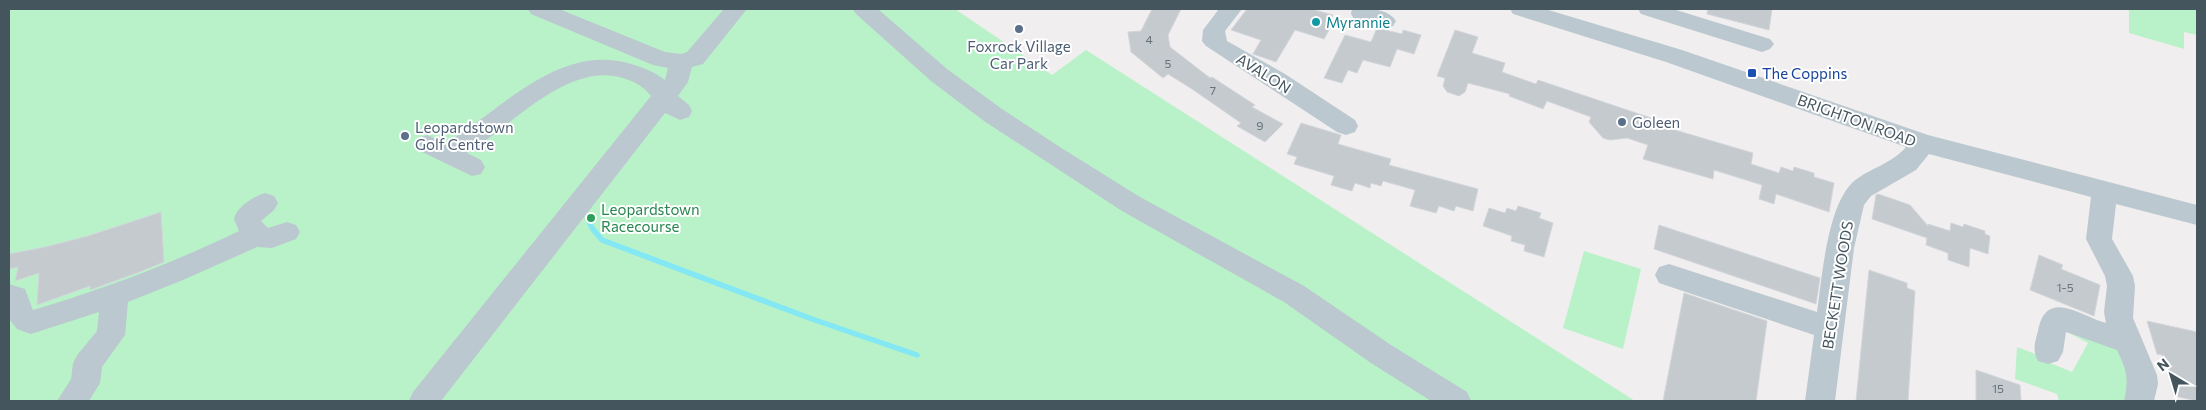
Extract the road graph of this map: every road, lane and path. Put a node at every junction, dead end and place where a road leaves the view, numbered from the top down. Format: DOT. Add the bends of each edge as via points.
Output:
graph roads {
  1 [pos="539,9"];
  2 [pos="736,9"];
  3 [pos="864,9"];
  4 [pos="1231,9"];
  5 [pos="1363,9"];
  6 [pos="1522,9"];
  7 [pos="1649,9"];
  8 [pos="1688,20"];
  9 [pos="1385,21"];
  10 [pos="1762,44"];
  11 [pos="1674,56"];
  12 [pos="681,62"];
  13 [pos="672,104"];
  14 [pos="1346,126"];
  15 [pos="1923,143"];
  16 [pos="472,167"];
  17 [pos="2105,190"];
  18 [pos="265,203"];
  19 [pos="2197,215"];
  20 [pos="287,232"];
  21 [pos="256,235"];
  22 [pos="1669,274"];
  23 [pos="9,295"];
  24 [pos="115,295"];
  25 [pos="1829,328"];
  26 [pos="2127,342"];
  27 [pos="2048,352"];
  28 [pos="72,401"];
  29 [pos="424,401"];
  30 [pos="1456,401"];
  31 [pos="1820,401"];
  32 [pos="2139,401"];
  1 -- 12 [label="street" via="661,59"];
  2 -- 12 [label="street" via="695,58"];
  3 -- 30 [label="street" via="940,75 1054,156 1131,204 1294,294"];
  4 -- 14 [label="street, AVALON" via="1214,30 1214,41 1284,76"];
  5 -- 9 [label="street" via="1362,14"];
  6 -- 11 [label="street, BRIGHTON ROAD"];
  7 -- 8 [label="street"];
  8 -- 10 [label="street"];
  8 -- 11 [label="street"];
  11 -- 15 [label="street, BRIGHTON ROAD"];
  12 -- 13 [label="street"];
  13 -- 16 [label="street" via="654,84 638,74 611,67 578,70 437,149"];
  13 -- 29 [label="street"];
  15 -- 17 [label="street, BRIGHTON ROAD"];
  15 -- 25 [label="street, BECKETT WOODS" via="1907,163 1862,189 1852,202 1840,248"];
  17 -- 19 [label="street, BRIGHTON ROAD"];
  17 -- 26 [label="street" via="2099,238 2120,277 2122,288 2118,316"];
  18 -- 21 [label="street" via="246,220"];
  20 -- 21 [label="street" via="268,240"];
  21 -- 24 [label="street"];
  22 -- 25 [label="street"];
  23 -- 24 [label="street" via="15,297 20,317 31,322"];
  24 -- 28 [label="street" via="111,335 88,363 85,383"];
  25 -- 31 [label="street, BECKETT WOODS"];
  26 -- 27 [label="street" via="2060,317 2053,325"];
  26 -- 32 [label="street" via="2143,382"];
}
